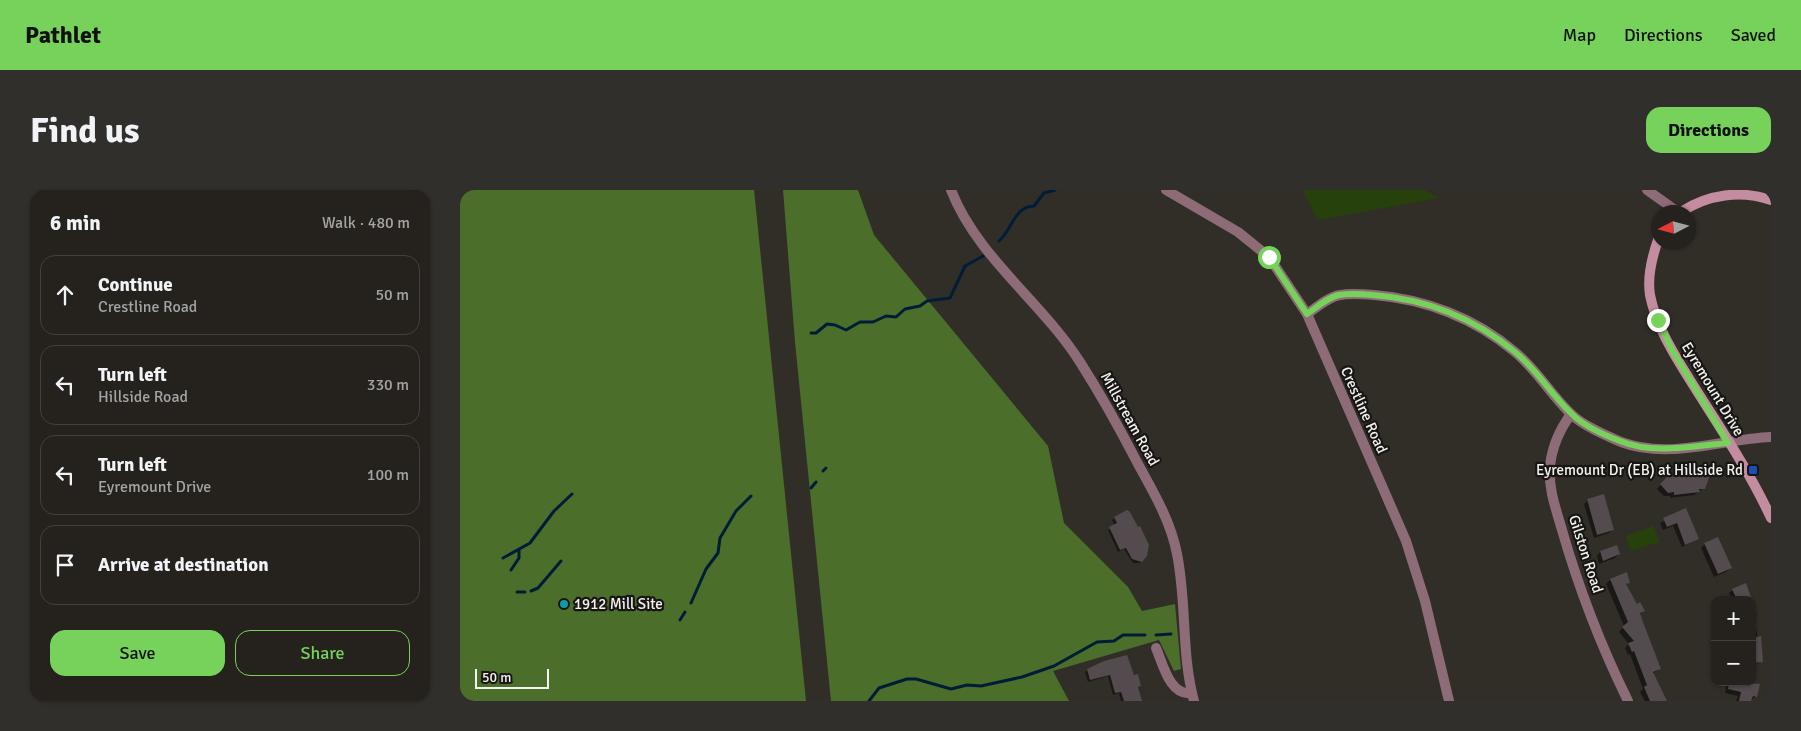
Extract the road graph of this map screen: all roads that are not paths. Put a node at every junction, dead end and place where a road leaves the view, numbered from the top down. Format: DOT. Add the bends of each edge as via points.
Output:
graph roads {
  1 [pos="951,190"];
  2 [pos="1166,190"];
  3 [pos="1647,190"];
  4 [pos="1771,200"];
  5 [pos="1670,205"];
  6 [pos="1691,205"];
  7 [pos="1654,250"];
  8 [pos="1307,314"];
  9 [pos="1571,414"];
  10 [pos="1771,437"];
  11 [pos="1728,443"];
  12 [pos="1771,518"];
  13 [pos="1156,648"];
  14 [pos="1193,697"];
  15 [pos="1449,701"];
  16 [pos="1628,701"];
  1 -- 14 [label="street, Millstream Road" via="963,214 989,251 1055,326 1080,361 1168,522 1179,568 1184,643"];
  2 -- 8 [label="street, Crestline Road" via="1238,232 1269,257"];
  3 -- 5 [label="street"];
  4 -- 6 [label="street" via="1757,193 1733,192"];
  7 -- 11 [label="street, Eyremount Drive" via="1650,260 1650,294 1658,320 1672,350"];
  8 -- 9 [label="street" via="1338,295 1401,297 1433,306 1480,327 1515,352"];
  8 -- 15 [label="street, Crestline Road" via="1406,540 1425,601"];
  9 -- 11 [label="street" via="1589,426 1639,447 1660,450"];
  9 -- 16 [label="street, Gilston Road" via="1554,446 1550,467 1551,492 1574,572"];
  10 -- 11 [label="street"];
  11 -- 12 [label="street, Eyremount Drive"];
  13 -- 14 [label="street" via="1175,688"];
}
